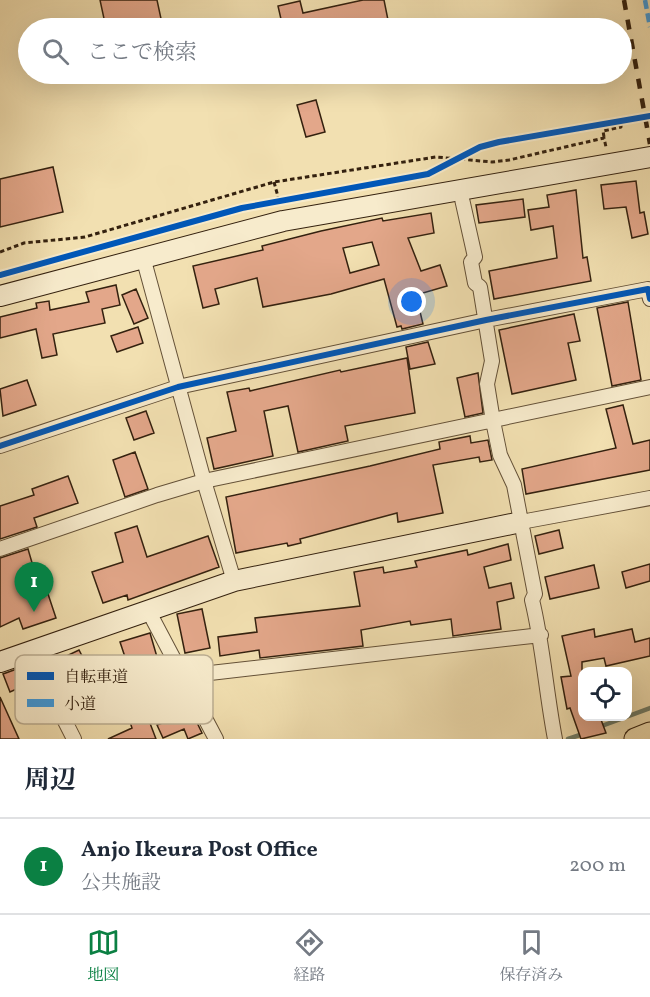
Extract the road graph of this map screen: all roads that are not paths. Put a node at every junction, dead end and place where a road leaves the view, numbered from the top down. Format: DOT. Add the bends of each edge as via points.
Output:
graph roads {
  1 [pos="650,157"];
  2 [pos="460,190"];
  3 [pos="143,257"];
  4 [pos="0,296"];
  5 [pos="650,299"];
  6 [pos="486,320"];
  7 [pos="178,387"];
  8 [pos="650,387"];
  9 [pos="493,421"];
  10 [pos="0,446"];
  11 [pos="204,482"];
  12 [pos="650,498"];
  13 [pos="521,522"];
  14 [pos="0,549"];
  15 [pos="234,581"];
  16 [pos="149,612"];
  17 [pos="541,635"];
  18 [pos="30,652"];
  19 [pos="21,655"];
  20 [pos="32,655"];
  21 [pos="173,655"];
  22 [pos="15,657"];
  23 [pos="0,662"];
  24 [pos="213,673"];
  25 [pos="66,724"];
  26 [pos="208,724"];
  27 [pos="650,733"];
  28 [pos="74,739"];
  29 [pos="216,739"];
  30 [pos="555,739"];
  31 [pos="634,739"];
  1 -- 2 [label="street"];
  2 -- 3 [label="street" via="283,221"];
  2 -- 6 [label="street" via="475,257 471,262 475,283 480,287"];
  3 -- 4 [label="street"];
  3 -- 7 [label="street"];
  5 -- 6 [label="street" via="648,289"];
  6 -- 7 [label="street"];
  6 -- 9 [label="street" via="492,361 488,384"];
  7 -- 10 [label="street"];
  7 -- 11 [label="street"];
  8 -- 9 [label="street"];
  9 -- 11 [label="street"];
  9 -- 13 [label="street" via="500,455 514,485"];
  11 -- 14 [label="street"];
  11 -- 15 [label="street"];
  12 -- 13 [label="street"];
  13 -- 15 [label="street"];
  13 -- 17 [label="street"];
  15 -- 16 [label="street"];
  16 -- 18 [label="street"];
  16 -- 21 [label="street"];
  17 -- 24 [label="street"];
  17 -- 30 [label="street"];
  18 -- 19 [label="street"];
  18 -- 20 [label="street"];
  22 -- 23 [label="street"];
  25 -- 28 [label="street"];
  26 -- 29 [label="street"];
  27 -- 31 [label="main road"];
}
